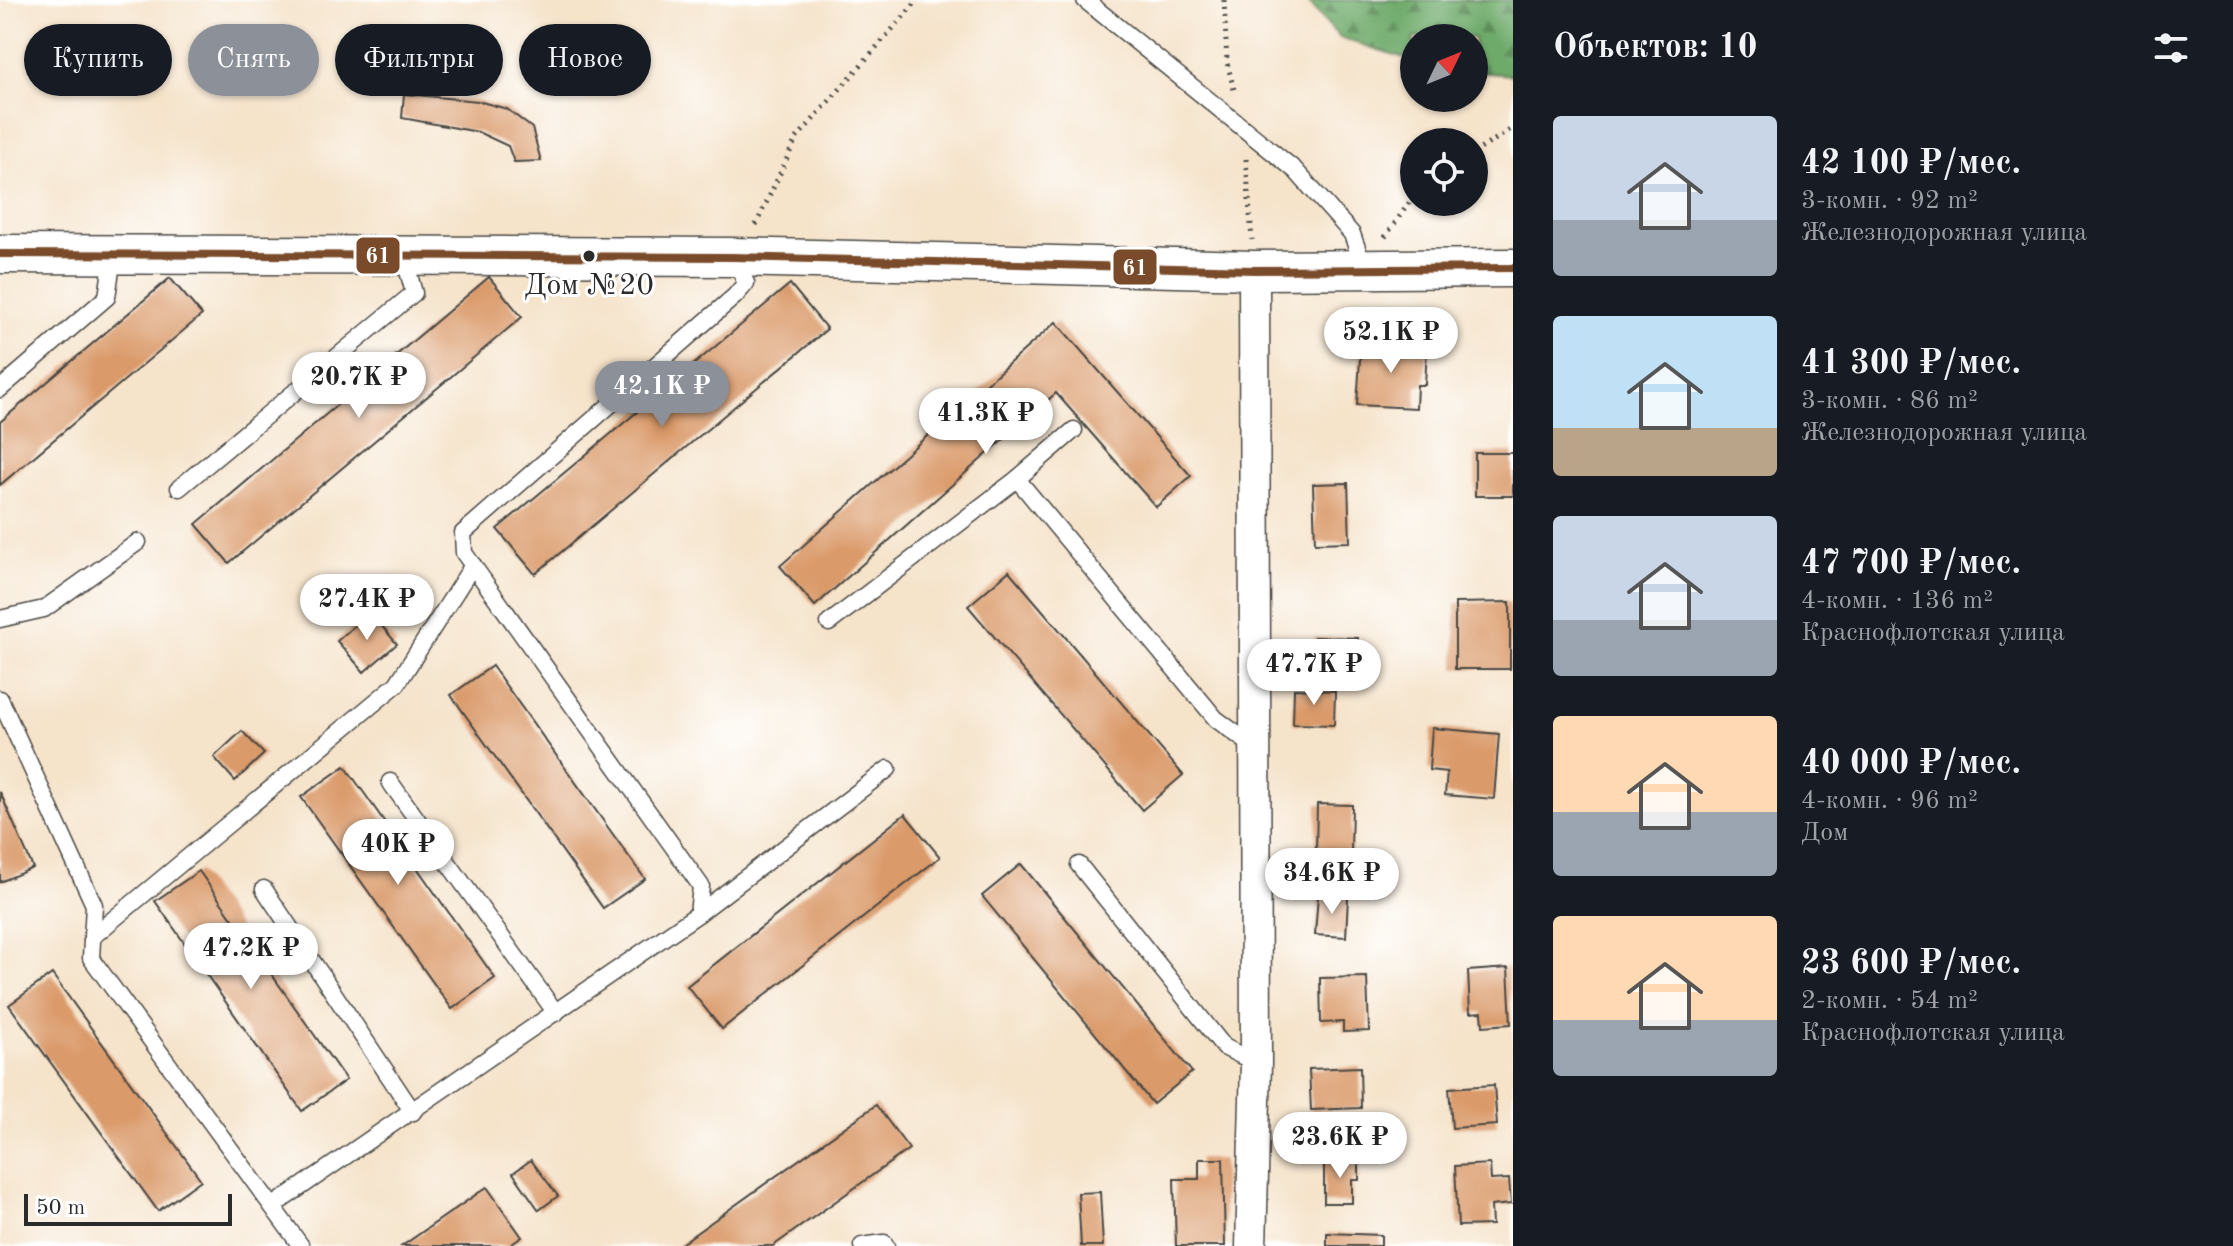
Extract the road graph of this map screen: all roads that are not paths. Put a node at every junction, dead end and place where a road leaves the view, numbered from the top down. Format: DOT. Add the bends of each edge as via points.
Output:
graph roads {
  1 [pos="1085,0"];
  2 [pos="0,254"];
  3 [pos="404,254"];
  4 [pos="113,256"];
  5 [pos="742,257"];
  6 [pos="1364,268"];
  7 [pos="1513,268"];
  8 [pos="1254,270"];
  9 [pos="0,389"];
  10 [pos="1074,430"];
  11 [pos="1017,479"];
  12 [pos="179,488"];
  13 [pos="138,542"];
  14 [pos="473,565"];
  15 [pos="0,619"];
  16 [pos="829,623"];
  17 [pos="0,699"];
  18 [pos="1254,747"];
  19 [pos="888,769"];
  20 [pos="390,782"];
  21 [pos="1079,865"];
  22 [pos="264,889"];
  23 [pos="698,914"];
  24 [pos="92,937"];
  25 [pos="556,1013"];
  26 [pos="1256,1063"];
  27 [pos="413,1112"];
  28 [pos="273,1206"];
  29 [pos="301,1246"];
  30 [pos="862,1246"];
  31 [pos="886,1246"];
  32 [pos="1251,1246"];
  1 -- 6 [label="lane" via="1295,170 1352,234"];
  2 -- 4 [label="street"];
  3 -- 4 [label="street"];
  3 -- 5 [label="street"];
  3 -- 12 [label="lane" via="414,293"];
  4 -- 9 [label="lane" via="107,297"];
  5 -- 8 [label="street"];
  5 -- 14 [label="lane" via="746,283 735,296 463,533 464,553"];
  6 -- 7 [label="street"];
  6 -- 8 [label="street"];
  8 -- 18 [label="street"];
  10 -- 11 [label="lane"];
  11 -- 16 [label="lane"];
  11 -- 18 [label="lane" via="1216,719"];
  13 -- 15 [label="lane" via="44,609"];
  14 -- 23 [label="lane" via="701,886"];
  14 -- 24 [label="lane" via="397,684"];
  17 -- 24 [label="lane" via="94,905"];
  18 -- 26 [label="street"];
  19 -- 23 [label="lane"];
  20 -- 25 [label="lane"];
  21 -- 26 [label="lane" via="1224,1047"];
  22 -- 27 [label="lane"];
  23 -- 25 [label="lane"];
  24 -- 28 [label="lane" via="91,958"];
  25 -- 27 [label="lane"];
  26 -- 32 [label="street"];
  27 -- 28 [label="lane"];
  28 -- 29 [label="lane"];
  30 -- 31 [label="lane"];
}
